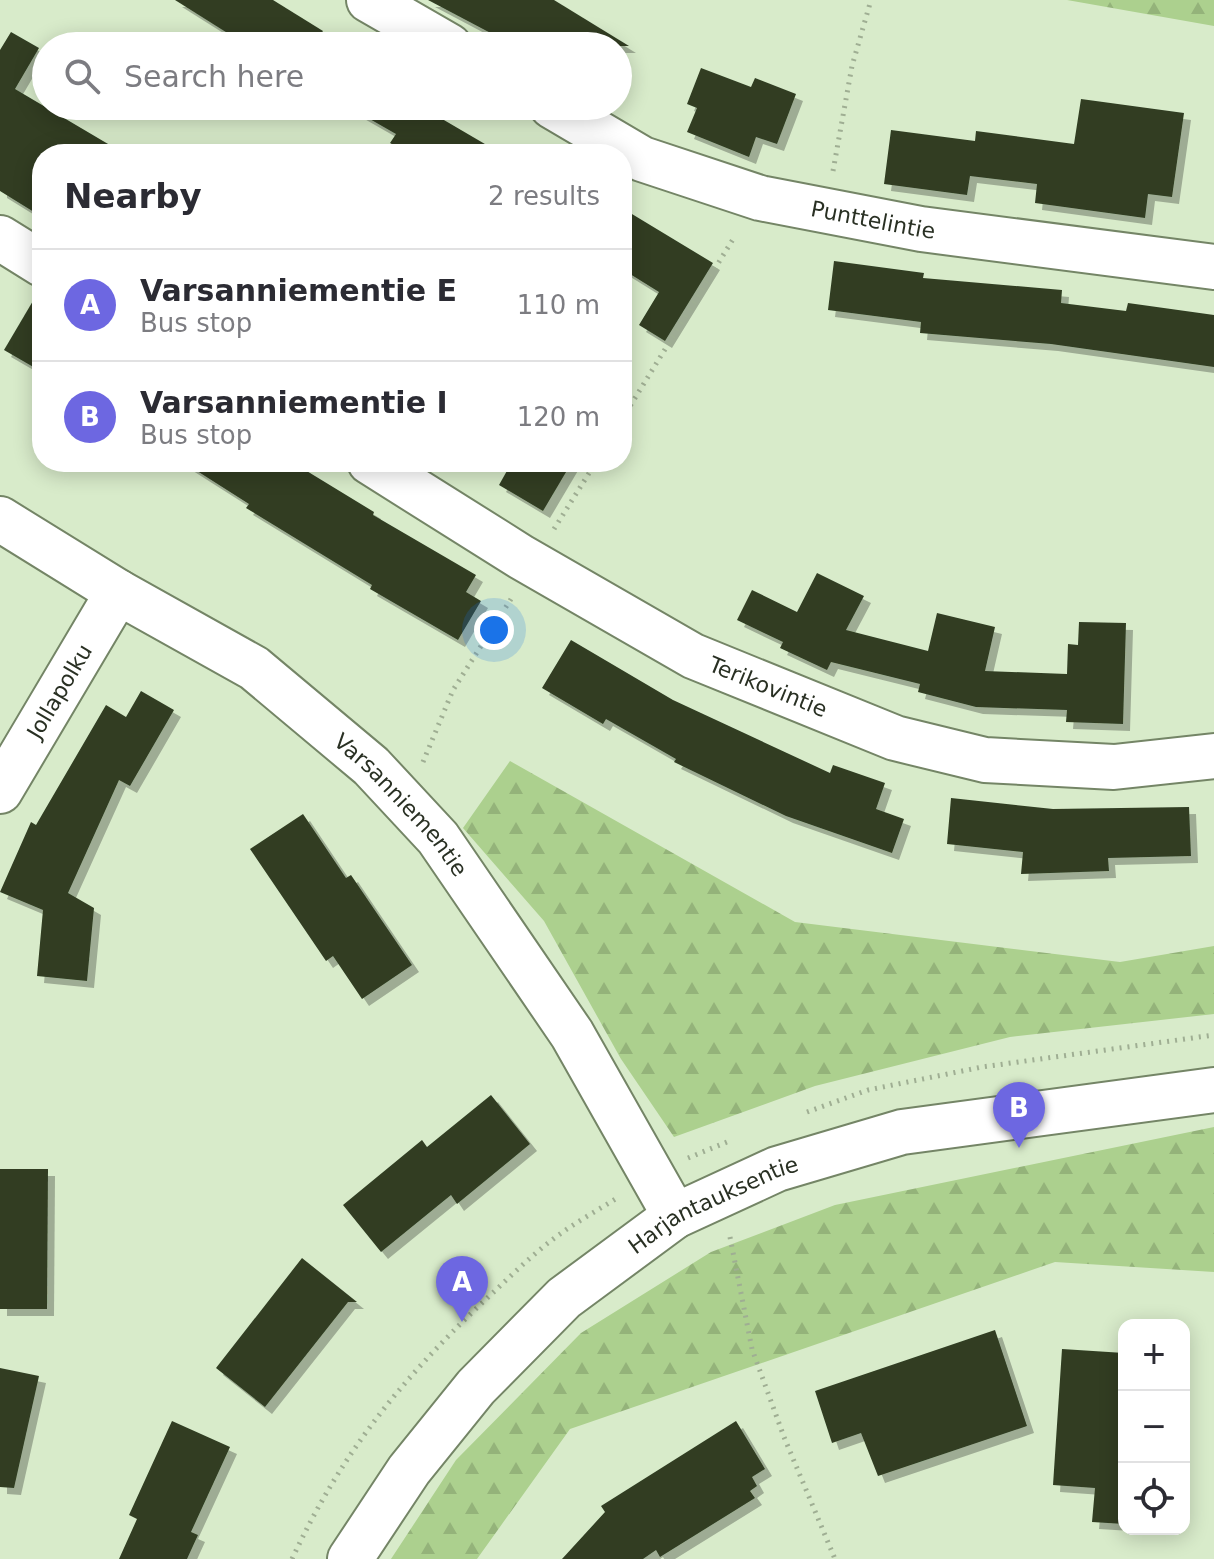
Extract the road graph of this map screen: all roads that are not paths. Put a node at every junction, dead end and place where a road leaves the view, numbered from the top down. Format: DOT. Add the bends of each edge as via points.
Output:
graph roads {
  1 [pos="369,0"];
  2 [pos="425,32"];
  3 [pos="576,120"];
  4 [pos="617,144"];
  5 [pos="632,153"];
  6 [pos="0,238"];
  7 [pos="32,258"];
  8 [pos="1214,267"];
  9 [pos="386,472"];
  10 [pos="0,519"];
  11 [pos="118,592"];
  12 [pos="1214,756"];
  13 [pos="0,791"];
  14 [pos="1214,1090"];
  15 [pos="675,1216"];
  16 [pos="350,1559"];
  1 -- 2 [label="street"];
  3 -- 4 [label="street, Punttelintie"];
  5 -- 8 [label="street, Punttelintie" via="760,198 921,229"];
  6 -- 7 [label="street"];
  9 -- 12 [label="street, Terikovintie" via="693,656 895,738 985,760 1071,765 1114,767"];
  10 -- 11 [label="street, Varsanniementie"];
  11 -- 13 [label="street, Jollapolku"];
  11 -- 15 [label="street, Varsanniementie" via="254,668 371,766 438,838 572,1034"];
  14 -- 15 [label="street, Harjantauksentie" via="902,1132 777,1169"];
  15 -- 16 [label="street, Harjantauksentie" via="564,1298 476,1387 409,1470"];
}
